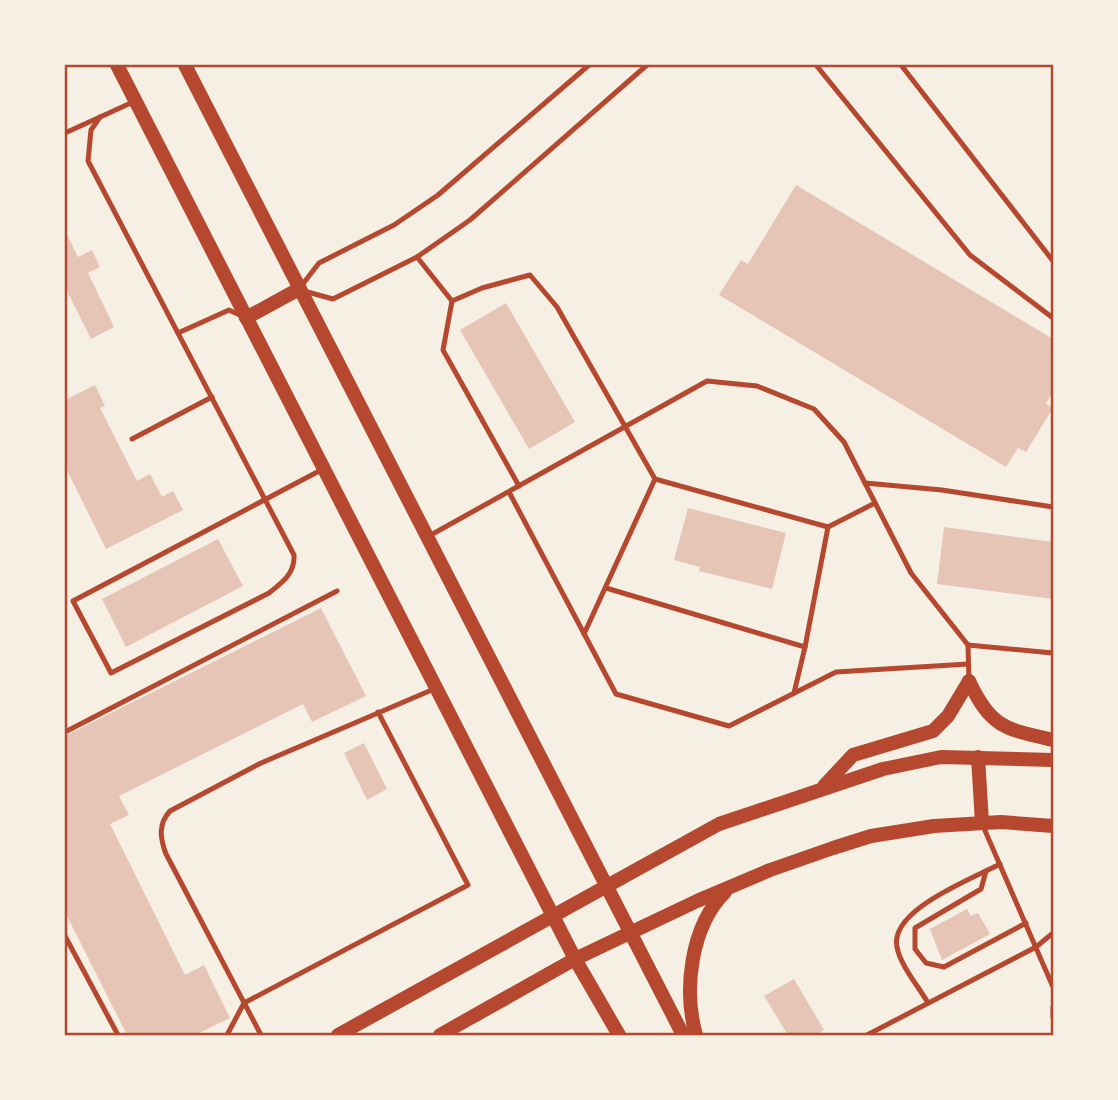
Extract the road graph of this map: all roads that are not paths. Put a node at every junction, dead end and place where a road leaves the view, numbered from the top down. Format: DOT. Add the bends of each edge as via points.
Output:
graph roads {
  1 [pos="117,65"];
  2 [pos="185,65"];
  3 [pos="589,65"];
  4 [pos="647,65"];
  5 [pos="816,65"];
  6 [pos="901,65"];
  7 [pos="136,100"];
  8 [pos="100,117"];
  9 [pos="65,133"];
  10 [pos="416,257"];
  11 [pos="1053,261"];
  12 [pos="299,289"];
  13 [pos="452,301"];
  14 [pos="246,318"];
  15 [pos="1053,318"];
  16 [pos="178,333"];
  17 [pos="212,397"];
  18 [pos="627,426"];
  19 [pos="132,439"];
  20 [pos="323,469"];
  21 [pos="655,479"];
  22 [pos="865,483"];
  23 [pos="519,486"];
  24 [pos="509,492"];
  25 [pos="265,499"];
  26 [pos="875,503"];
  27 [pos="1053,507"];
  28 [pos="828,527"];
  29 [pos="426,538"];
  30 [pos="606,588"];
  31 [pos="337,591"];
  32 [pos="584,634"];
  33 [pos="968,645"];
  34 [pos="805,647"];
  35 [pos="1053,653"];
  36 [pos="968,664"];
  37 [pos="969,681"];
  38 [pos="436,688"];
  39 [pos="794,693"];
  40 [pos="378,712"];
  41 [pos="65,732"];
  42 [pos="1053,740"];
  43 [pos="978,757"];
  44 [pos="1053,760"];
  45 [pos="823,787"];
  46 [pos="982,823"];
  47 [pos="1053,827"];
  48 [pos="999,864"];
  49 [pos="986,871"];
  50 [pos="729,887"];
  51 [pos="606,889"];
  52 [pos="553,916"];
  53 [pos="1026,923"];
  54 [pos="1053,933"];
  55 [pos="629,935"];
  56 [pos="65,936"];
  57 [pos="1036,947"];
  58 [pos="575,960"];
  59 [pos="1053,987"];
  60 [pos="244,1003"];
  61 [pos="928,1003"];
  62 [pos="1053,1007"];
  63 [pos="1053,1016"];
  64 [pos="118,1035"];
  65 [pos="227,1035"];
  66 [pos="261,1035"];
  67 [pos="338,1035"];
  68 [pos="440,1035"];
  69 [pos="619,1035"];
  70 [pos="683,1035"];
  71 [pos="696,1035"];
  72 [pos="867,1035"];
  1 -- 7 [label="main road"];
  2 -- 12 [label="main road"];
  3 -- 12 [label="lane" via="438,195 394,225 319,263"];
  4 -- 10 [label="lane" via="470,220"];
  5 -- 15 [label="lane" via="970,255"];
  6 -- 11 [label="lane"];
  7 -- 8 [label="lane"];
  7 -- 14 [label="main road"];
  8 -- 9 [label="lane"];
  8 -- 16 [label="lane" via="91,130 88,161"];
  10 -- 12 [label="lane" via="333,299"];
  10 -- 13 [label="lane"];
  12 -- 14 [label="main road"];
  12 -- 29 [label="main road"];
  13 -- 18 [label="lane" via="530,275 557,307"];
  13 -- 23 [label="lane" via="443,350"];
  14 -- 16 [label="lane" via="229,310"];
  14 -- 20 [label="main road"];
  16 -- 17 [label="lane"];
  17 -- 19 [label="lane"];
  17 -- 25 [label="lane"];
  18 -- 21 [label="lane"];
  18 -- 22 [label="lane" via="707,382 757,386 814,409 844,442"];
  18 -- 23 [label="lane"];
  20 -- 25 [label="lane"];
  20 -- 38 [label="main road"];
  21 -- 28 [label="lane"];
  21 -- 30 [label="lane"];
  22 -- 26 [label="lane"];
  22 -- 27 [label="lane"];
  23 -- 24 [label="lane"];
  24 -- 29 [label="lane"];
  24 -- 32 [label="lane"];
  25 -- 25 [label="lane" via="73,601 111,673 270,593 287,579 295,565 294,555"];
  26 -- 28 [label="lane"];
  26 -- 33 [label="lane" via="911,573"];
  28 -- 34 [label="lane"];
  29 -- 51 [label="main road"];
  30 -- 32 [label="lane"];
  30 -- 34 [label="lane"];
  31 -- 41 [label="lane"];
  32 -- 39 [label="lane" via="616,694 704,719 729,726"];
  33 -- 35 [label="lane"];
  33 -- 36 [label="lane"];
  34 -- 39 [label="lane"];
  36 -- 37 [label="lane"];
  36 -- 39 [label="lane" via="836,672"];
  37 -- 42 [label="main road" via="994,722"];
  37 -- 45 [label="main road" via="933,731 853,755"];
  38 -- 40 [label="lane"];
  38 -- 52 [label="main road"];
  40 -- 60 [label="lane" via="261,763 164,818 161,831 166,854"];
  40 -- 60 [label="lane" via="468,885"];
  43 -- 44 [label="main road"];
  43 -- 45 [label="main road" via="941,757"];
  43 -- 46 [label="main road"];
  45 -- 51 [label="main road" via="719,824"];
  46 -- 47 [label="main road"];
  46 -- 48 [label="lane"];
  46 -- 50 [label="main road" via="871,836"];
  48 -- 49 [label="lane"];
  48 -- 53 [label="lane"];
  49 -- 53 [label="lane" via="981,889 915,928 915,949 926,963 944,967"];
  49 -- 61 [label="lane" via="904,918 896,934 897,949"];
  50 -- 55 [label="main road"];
  50 -- 71 [label="main road" via="703,920 695,950 691,995"];
  51 -- 52 [label="main road"];
  51 -- 55 [label="main road"];
  52 -- 58 [label="main road"];
  52 -- 67 [label="main road"];
  53 -- 57 [label="lane"];
  54 -- 57 [label="lane"];
  55 -- 58 [label="main road"];
  55 -- 70 [label="main road"];
  56 -- 64 [label="lane"];
  57 -- 59 [label="lane"];
  57 -- 61 [label="lane"];
  58 -- 68 [label="main road"];
  58 -- 69 [label="main road"];
  60 -- 65 [label="lane"];
  60 -- 66 [label="lane"];
  61 -- 72 [label="lane"];
  62 -- 63 [label="lane"];
}
